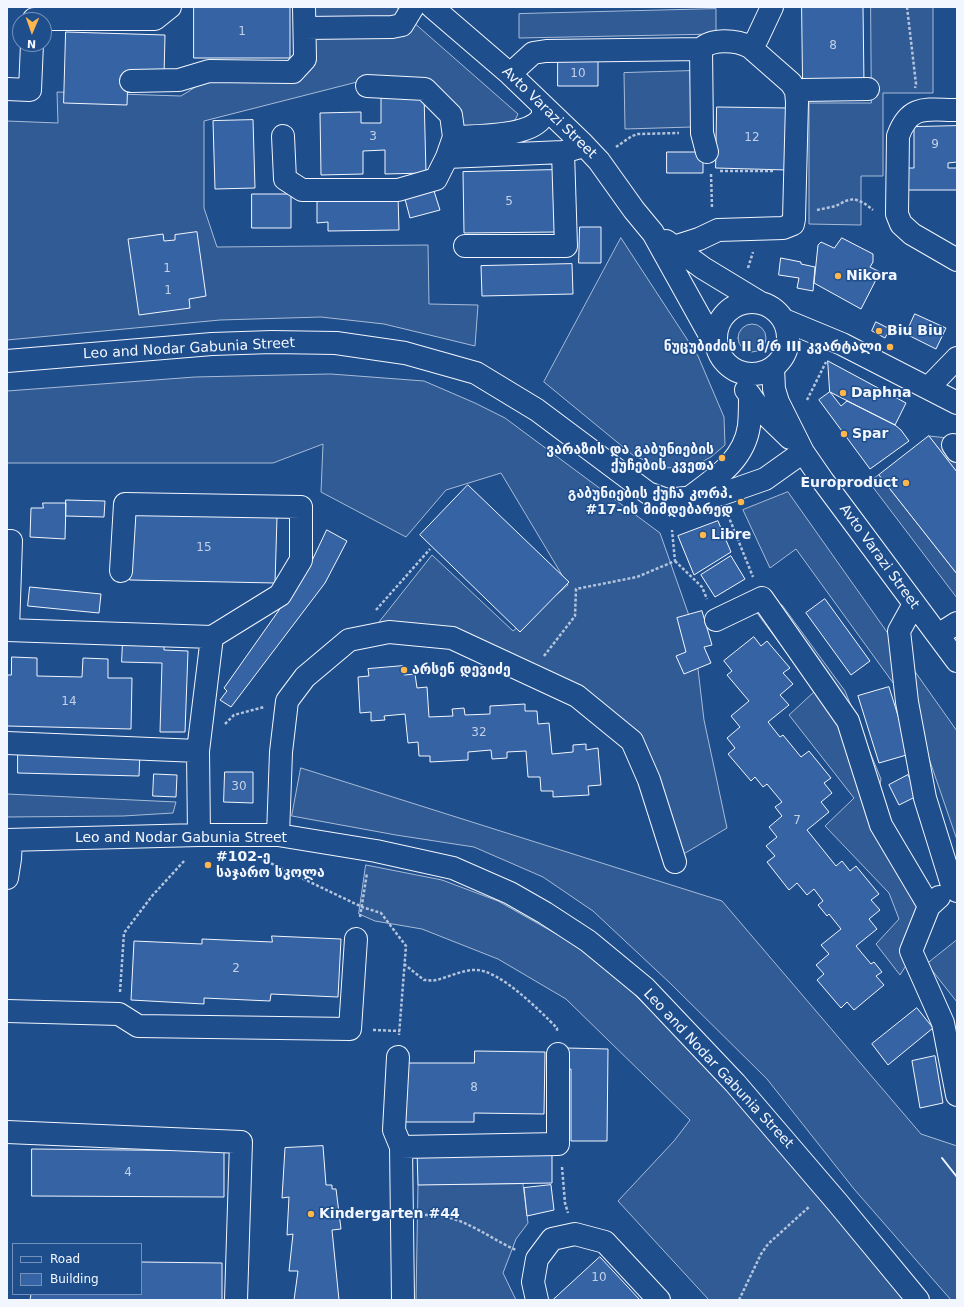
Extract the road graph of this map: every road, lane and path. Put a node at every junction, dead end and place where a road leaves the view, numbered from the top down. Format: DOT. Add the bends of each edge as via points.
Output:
graph roads {
  1 [pos="170,7"];
  2 [pos="413,7"];
  3 [pos="772,7"];
  4 [pos="907,7"];
  5 [pos="442,10"];
  6 [pos="52,16"];
  7 [pos="304,18"];
  8 [pos="750,47"];
  9 [pos="701,49"];
  10 [pos="32,52"];
  11 [pos="510,74"];
  12 [pos="131,81"];
  13 [pos="368,86"];
  14 [pos="7,89"];
  15 [pos="868,89"];
  16 [pos="914,91"];
  17 [pos="796,92"];
  18 [pos="543,107"];
  19 [pos="957,110"];
  20 [pos="283,136"];
  21 [pos="583,144"];
  22 [pos="451,147"];
  23 [pos="563,152"];
  24 [pos="707,152"];
  25 [pos="599,161"];
  26 [pos="719,171"];
  27 [pos="796,171"];
  28 [pos="897,214"];
  29 [pos="794,219"];
  30 [pos="718,230"];
  31 [pos="654,232"];
  32 [pos="466,246"];
  33 [pos="674,247"];
  34 [pos="752,256"];
  35 [pos="957,260"];
  36 [pos="746,271"];
  37 [pos="759,302"];
  38 [pos="784,320"];
  39 [pos="829,349"];
  40 [pos="721,355"];
  41 [pos="957,358"];
  42 [pos="7,361"];
  43 [pos="778,363"];
  44 [pos="928,388"];
  45 [pos="750,395"];
  46 [pos="807,400"];
  47 [pos="957,403"];
  48 [pos="803,452"];
  49 [pos="688,499"];
  50 [pos="727,514"];
  51 [pos="672,530"];
  52 [pos="7,541"];
  53 [pos="430,549"];
  54 [pos="675,561"];
  55 [pos="121,571"];
  56 [pos="762,598"];
  57 [pos="914,604"];
  58 [pos="374,612"];
  59 [pos="716,620"];
  60 [pos="957,623"];
  61 [pos="8,630"];
  62 [pos="938,636"];
  63 [pos="212,637"];
  64 [pos="957,661"];
  65 [pos="530,674"];
  66 [pos="7,743"];
  67 [pos="198,751"];
  68 [pos="199,835"];
  69 [pos="278,835"];
  70 [pos="9,840"];
  71 [pos="185,859"];
  72 [pos="675,862"];
  73 [pos="367,872"];
  74 [pos="7,878"];
  75 [pos="955,888"];
  76 [pos="929,906"];
  77 [pos="362,907"];
  78 [pos="356,939"];
  79 [pos="404,964"];
  80 [pos="7,1011"];
  81 [pos="119,1014"];
  82 [pos="558,1054"];
  83 [pos="398,1057"];
  84 [pos="957,1096"];
  85 [pos="7,1132"];
  86 [pos="558,1144"];
  87 [pos="401,1147"];
  88 [pos="810,1206"];
  89 [pos="403,1214"];
  90 [pos="575,1234"];
  91 [pos="537,1259"];
  92 [pos="236,1300"];
  93 [pos="403,1300"];
  94 [pos="537,1300"];
  95 [pos="659,1300"];
  96 [pos="739,1300"];
  97 [pos="918,1300"];
  1 -- 6 [label="street" via="156,19"];
  2 -- 7 [label="street" via="402,25 392,28"];
  3 -- 8 [label="street" via="757,39"];
  4 -- 16 [label="path" via="916,84"];
  5 -- 11 [label="street, Avto Varazi Street"];
  7 -- 12 [label="street" via="305,59 293,72 209,71 179,80"];
  8 -- 9 [label="street" via="744,43 714,42 706,44"];
  8 -- 17 [label="street" via="791,83"];
  9 -- 11 [label="street" via="546,51 533,53"];
  9 -- 24 [label="street"];
  10 -- 14 [label="street" via="30,90"];
  11 -- 18 [label="street, Avto Varazi Street"];
  13 -- 22 [label="street" via="425,89 451,115"];
  15 -- 17 [label="street"];
  17 -- 27 [label="street"];
  18 -- 21 [label="street, Avto Varazi Street"];
  18 -- 22 [label="street" via="542,117 534,125"];
  19 -- 28 [label="street" via="919,110 911,114 902,125 898,136"];
  20 -- 22 [label="street" via="285,179 302,190 398,190 436,179"];
  21 -- 23 [label="street" via="575,150"];
  21 -- 25 [label="street, Avto Varazi Street"];
  22 -- 23 [label="street"];
  23 -- 32 [label="street" via="566,246"];
  24 -- 25 [label="path" via="638,134 622,142"];
  24 -- 30 [label="path" via="712,220"];
  25 -- 31 [label="street, Avto Varazi Street" via="634,210"];
  26 -- 27 [label="path"];
  27 -- 29 [label="street"];
  28 -- 29 [label="path" via="879,216 864,203 854,199"];
  28 -- 35 [label="street" via="901,224 912,234"];
  29 -- 30 [label="street" via="792,224 783,228"];
  30 -- 33 [label="street"];
  31 -- 33 [label="street, Avto Varazi Street"];
  31 -- 40 [label="street, Avto Varazi Street"];
  33 -- 37 [label="street, Avto Varazi Street"];
  34 -- 36 [label="path"];
  37 -- 38 [label="street" via="776,310"];
  37 -- 40 [label="street" via="741,304 725,314 716,330"];
  38 -- 39 [label="street"];
  38 -- 43 [label="street" via="789,332 788,345"];
  39 -- 43 [label="street" via="811,342 796,348"];
  39 -- 44 [label="street"];
  39 -- 46 [label="path"];
  40 -- 43 [label="street" via="737,371 749,374 761,373"];
  40 -- 45 [label="street, Avto Varazi Street"];
  41 -- 44 [label="street"];
  42 -- 49 [label="street, Leo and Nodar Gabunia Street" via="212,344 272,342 336,343 406,353 476,373 537,410 648,493 667,500"];
  43 -- 48 [label="street, Avto Varazi Street" via="774,389"];
  44 -- 47 [label="street"];
  45 -- 48 [label="street, Avto Varazi Street" via="760,409"];
  45 -- 49 [label="street" via="749,427 740,454 725,471"];
  48 -- 49 [label="street, Leo and Nodar Gabunia Street" via="766,479 722,494"];
  48 -- 57 [label="street, Avto Varazi Street"];
  50 -- 56 [label="path"];
  51 -- 54 [label="path"];
  52 -- 61 [label="street" via="11,541"];
  53 -- 58 [label="path"];
  54 -- 59 [label="path" via="702,587"];
  54 -- 65 [label="path" via="637,577 576,590 575,616"];
  55 -- 63 [label="street" via="126,504 301,507 301,560 280,595"];
  56 -- 59 [label="street"];
  56 -- 76 [label="street" via="848,721 881,825"];
  57 -- 62 [label="street, Avto Varazi Street"];
  57 -- 75 [label="street" via="900,631 907,702 925,798"];
  60 -- 62 [label="street"];
  61 -- 63 [label="street"];
  62 -- 64 [label="street, Avto Varazi Street"];
  63 -- 67 [label="street"];
  65 -- 69 [label="street" via="452,638 390,632 349,640 305,677 287,701 281,752"];
  65 -- 72 [label="street" via="577,696 632,741 649,780"];
  66 -- 67 [label="street"];
  67 -- 68 [label="street"];
  68 -- 69 [label="street, Leo and Nodar Gabunia Street"];
  68 -- 70 [label="street, Leo and Nodar Gabunia Street"];
  69 -- 97 [label="street, Leo and Nodar Gabunia Street" via="376,851 453,868 510,893 588,941 645,988 735,1083"];
  70 -- 74 [label="street"];
  71 -- 81 [label="path" via="124,933"];
  73 -- 77 [label="path"];
  75 -- 76 [label="street"];
  76 -- 84 [label="street" via="911,951 943,1023"];
  78 -- 81 [label="street" via="350,1029 138,1026"];
  79 -- 82 [label="path" via="424,980 435,980 476,970 495,975 522,995 557,1028"];
  80 -- 81 [label="street"];
  82 -- 86 [label="street"];
  83 -- 87 [label="street" via="394,1130"];
  85 -- 92 [label="street" via="241,1142"];
  86 -- 87 [label="street"];
  86 -- 90 [label="path" via="565,1204"];
  87 -- 89 [label="street"];
  88 -- 96 [label="path" via="768,1244"];
  89 -- 91 [label="path" via="440,1215 463,1222 504,1245"];
  89 -- 93 [label="street"];
  90 -- 91 [label="street" via="552,1239"];
  90 -- 95 [label="street" via="605,1242"];
  91 -- 94 [label="street" via="533,1282"];
}
